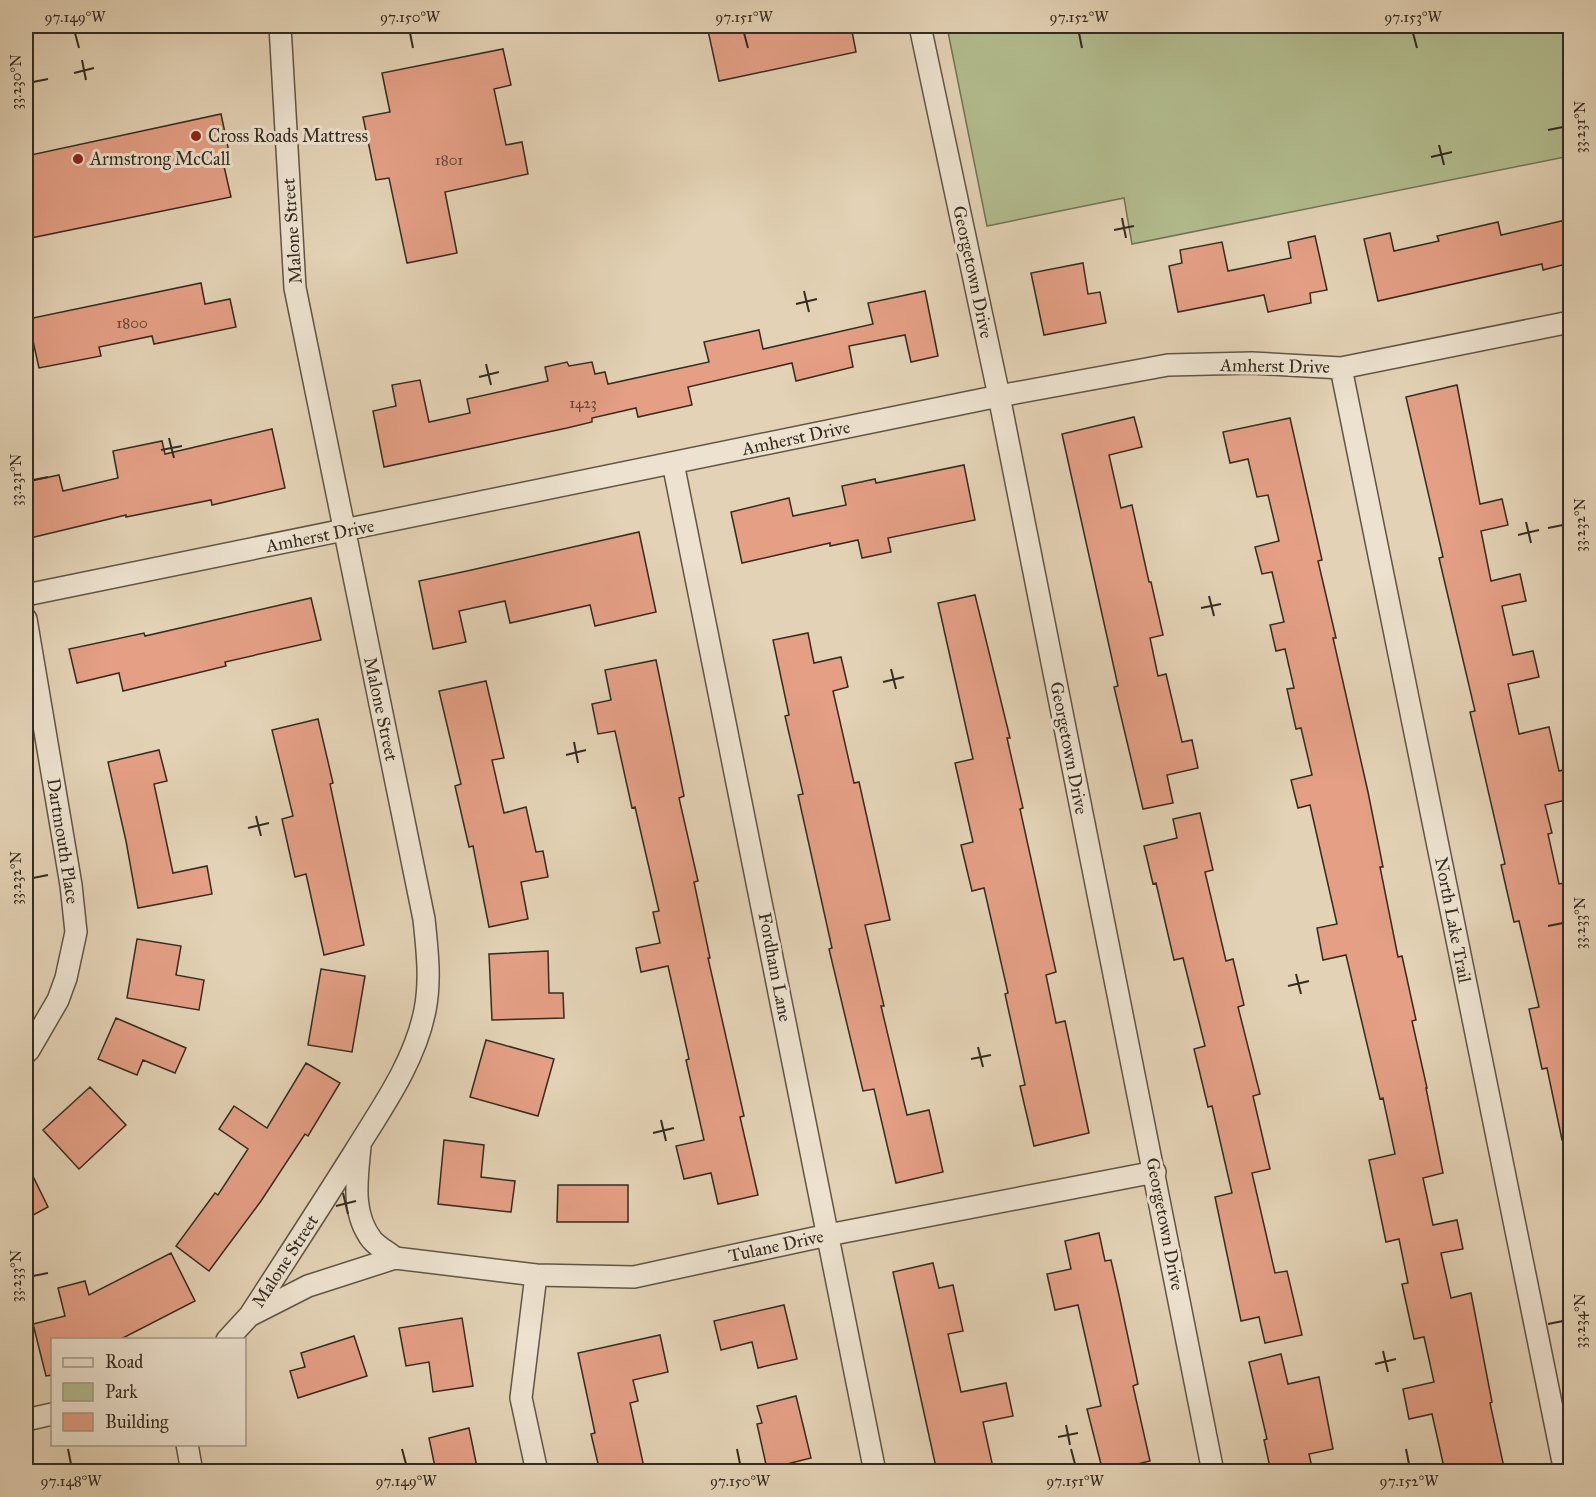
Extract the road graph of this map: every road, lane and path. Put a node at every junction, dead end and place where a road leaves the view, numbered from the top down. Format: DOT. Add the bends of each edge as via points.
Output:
graph roads {
  1 [pos="280,26"];
  2 [pos="921,26"];
  3 [pos="1570,322"];
  4 [pos="1341,368"];
  5 [pos="999,396"];
  6 [pos="673,464"];
  7 [pos="344,531"];
  8 [pos="26,595"];
  9 [pos="26,619"];
  10 [pos="26,1053"];
  11 [pos="361,1141"];
  12 [pos="1155,1172"];
  13 [pos="828,1235"];
  14 [pos="395,1258"];
  15 [pos="536,1275"];
  16 [pos="250,1315"];
  17 [pos="229,1338"];
  18 [pos="51,1414"];
  19 [pos="26,1420"];
  20 [pos="187,1446"];
  21 [pos="192,1472"];
  22 [pos="537,1472"];
  23 [pos="875,1472"];
  24 [pos="1213,1472"];
  25 [pos="1565,1472"];
  1 -- 7 [label="street, Malone Street" via="295,288"];
  2 -- 5 [label="street, Georgetown Drive"];
  3 -- 4 [label="street, Amherst Drive"];
  4 -- 5 [label="street, Amherst Drive" via="1252,363 1168,366"];
  4 -- 25 [label="street, North Lake Trail"];
  5 -- 6 [label="street, Amherst Drive"];
  5 -- 12 [label="street, Georgetown Drive"];
  6 -- 7 [label="street, Amherst Drive"];
  6 -- 13 [label="street, Fordham Lane"];
  7 -- 8 [label="street, Amherst Drive"];
  7 -- 11 [label="street, Malone Street" via="428,950 425,1010 415,1040 391,1094"];
  9 -- 10 [label="street, Dartmouth Place" via="76,932 58,1000"];
  11 -- 14 [label="street" via="358,1214 372,1240"];
  11 -- 16 [label="street, Malone Street"];
  12 -- 13 [label="street, Tulane Drive"];
  12 -- 24 [label="street, Georgetown Drive"];
  13 -- 15 [label="street, Tulane Drive" via="633,1276"];
  13 -- 23 [label="street, Fordham Lane"];
  14 -- 15 [label="street, Tulane Drive"];
  14 -- 16 [label="street, Tulane Drive" via="308,1286"];
  15 -- 22 [label="street" via="521,1398"];
  16 -- 17 [label="street, Malone Street"];
  18 -- 19 [label="street"];
  20 -- 21 [label="street"];
}
